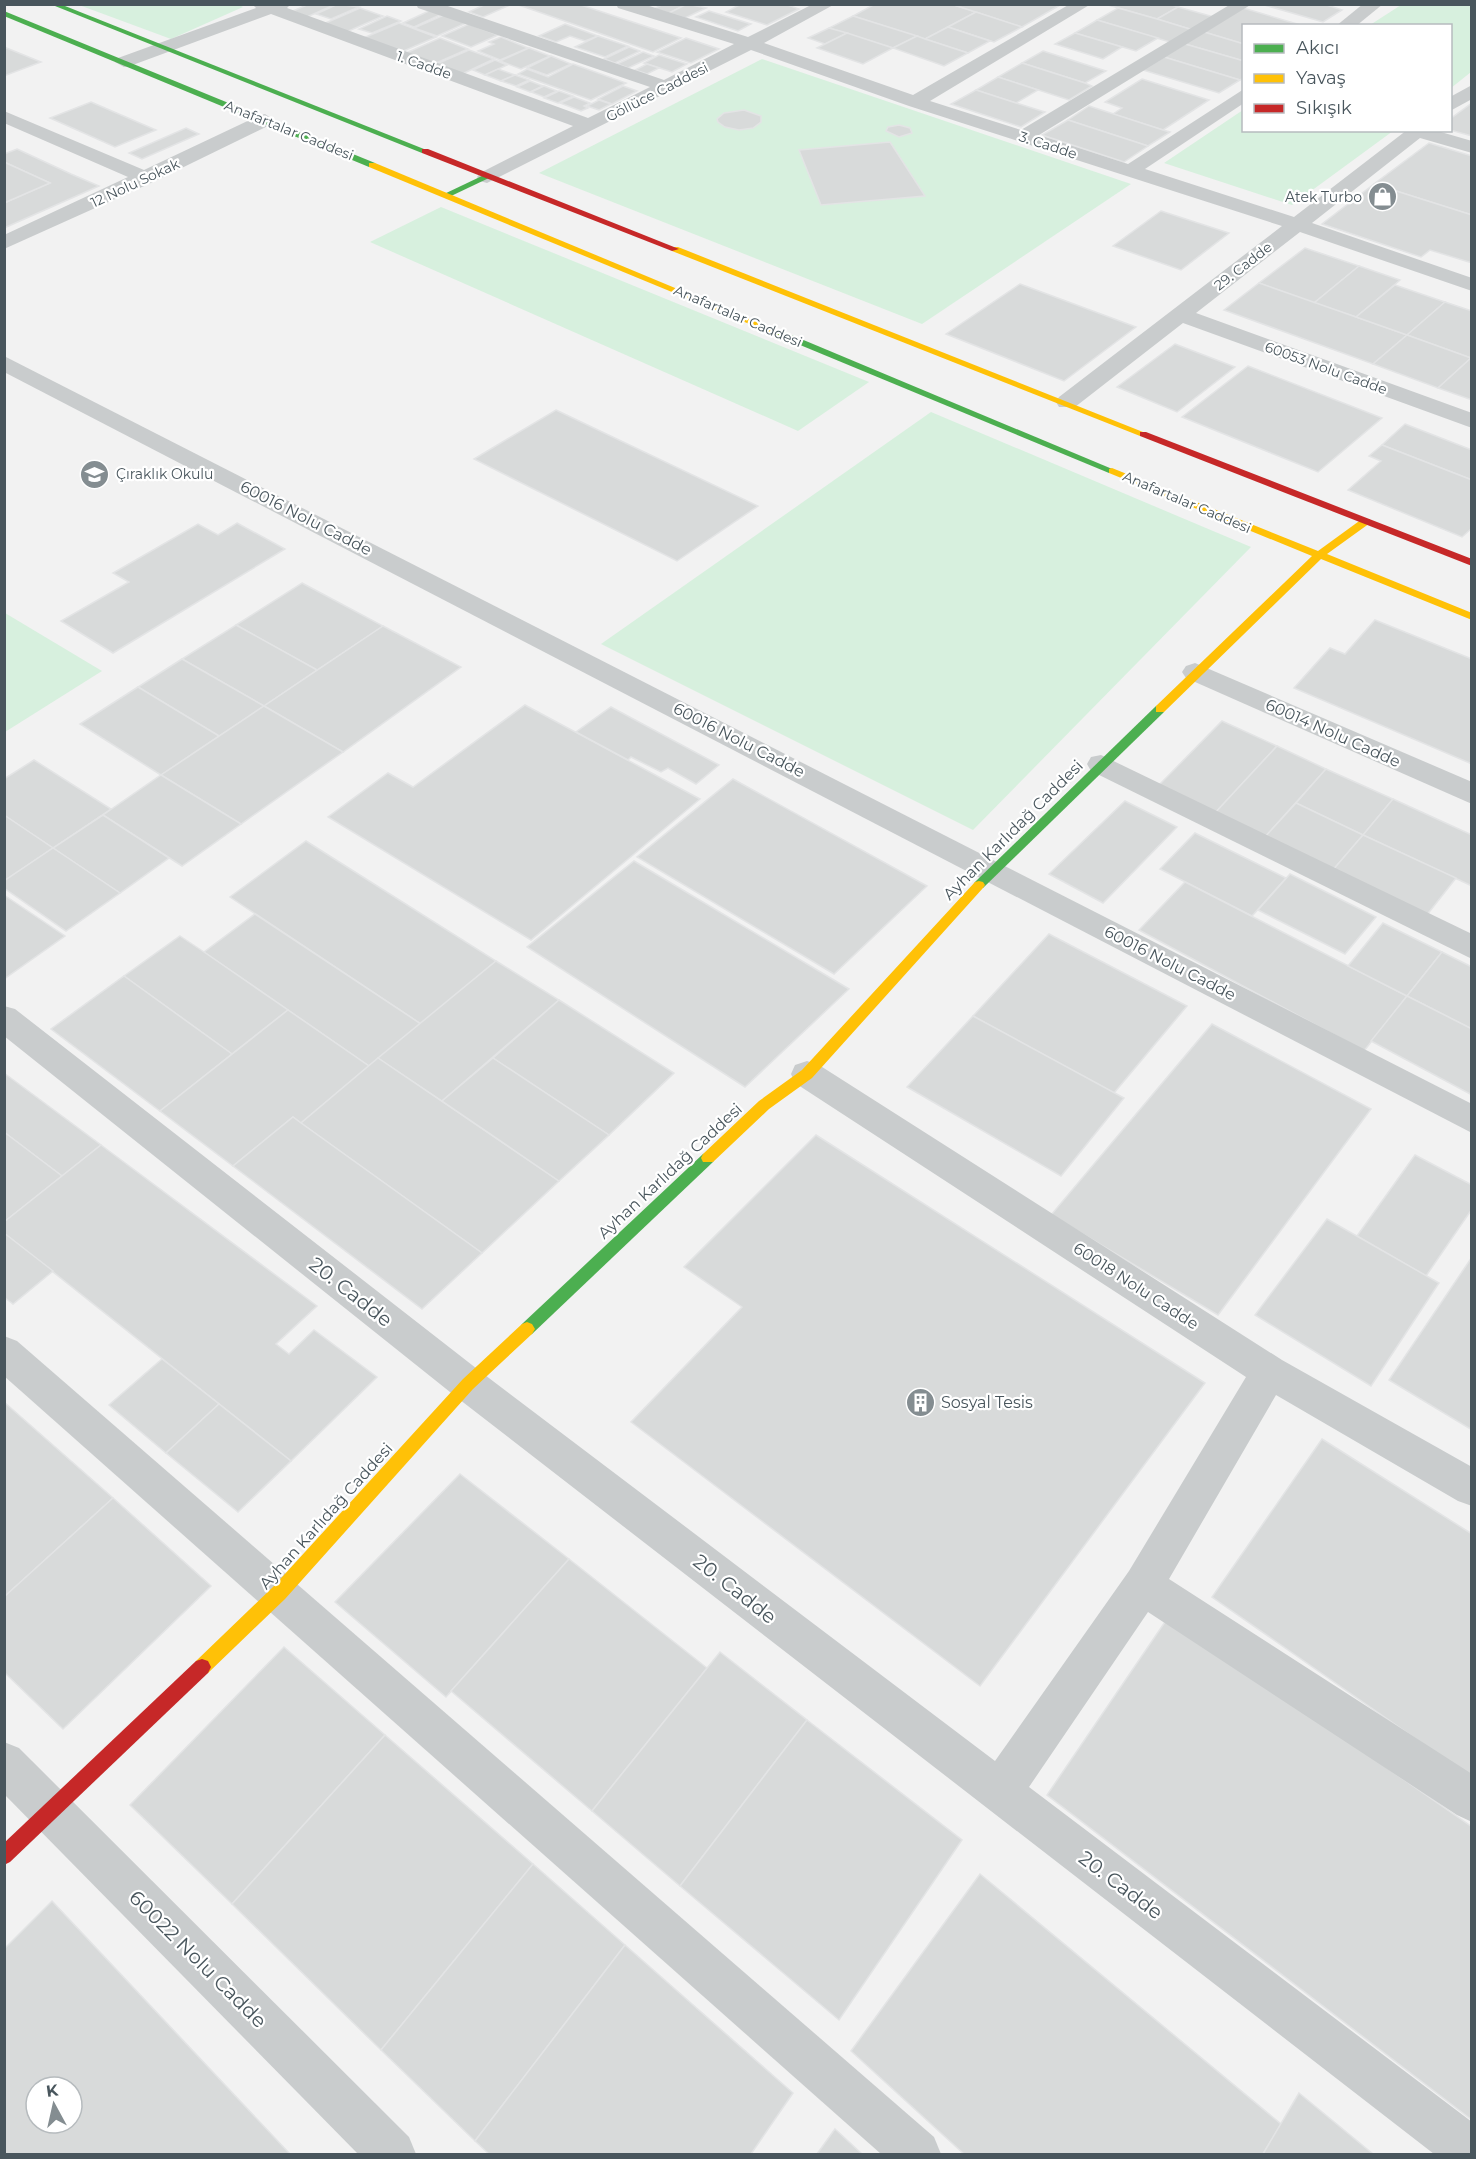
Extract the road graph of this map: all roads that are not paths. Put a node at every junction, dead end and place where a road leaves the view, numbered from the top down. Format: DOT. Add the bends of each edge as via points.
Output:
graph roads {
  1 [pos="52,4"];
  2 [pos="424,4"];
  3 [pos="624,4"];
  4 [pos="1083,4"];
  5 [pos="1244,4"];
  6 [pos="1375,4"];
  7 [pos="272,6"];
  8 [pos="817,6"];
  9 [pos="4,13"];
  10 [pos="1347,24"];
  11 [pos="751,44"];
  12 [pos="168,48"];
  13 [pos="124,62"];
  14 [pos="667,87"];
  15 [pos="1472,90"];
  16 [pos="1242,95"];
  17 [pos="915,102"];
  18 [pos="1452,105"];
  19 [pos="4,116"];
  20 [pos="265,120"];
  21 [pos="589,125"];
  22 [pos="1418,132"];
  23 [pos="1422,132"];
  24 [pos="1023,137"];
  25 [pos="1472,147"];
  26 [pos="1130,171"];
  27 [pos="487,177"];
  28 [pos="146,178"];
  29 [pos="446,195"];
  30 [pos="1296,224"];
  31 [pos="4,243"];
  32 [pos="1472,285"];
  33 [pos="1180,315"];
  34 [pos="4,363"];
  35 [pos="1067,402"];
  36 [pos="1472,420"];
  37 [pos="1366,521"];
  38 [pos="1317,556"];
  39 [pos="1472,563"];
  40 [pos="1472,617"];
  41 [pos="1196,672"];
  42 [pos="1101,764"];
  43 [pos="1472,794"];
  44 [pos="992,871"];
  45 [pos="1472,948"];
  46 [pos="4,1018"];
  47 [pos="807,1074"];
  48 [pos="1472,1120"];
  49 [pos="4,1352"];
  50 [pos="1269,1372"];
  51 [pos="468,1384"];
  52 [pos="1472,1488"];
  53 [pos="1143,1585"];
  54 [pos="279,1593"];
  55 [pos="4,1763"];
  56 [pos="999,1792"];
  57 [pos="1472,1800"];
  58 [pos="50,1810"];
  59 [pos="4,1856"];
  60 [pos="1472,2153"];
  61 [pos="392,2154"];
  62 [pos="917,2154"];
  1 -- 12 [label="main road, Anafartalar Caddesi"];
  2 -- 14 [label="street"];
  3 -- 11 [label="street, 3. Cadde"];
  4 -- 17 [label="street"];
  5 -- 24 [label="street"];
  6 -- 10 [label="street"];
  7 -- 12 [label="street"];
  7 -- 21 [label="street, 1. Cadde"];
  8 -- 11 [label="street, Göllüce Caddesi"];
  9 -- 13 [label="main road, Anafartalar Caddesi"];
  11 -- 14 [label="street, Göllüce Caddesi"];
  11 -- 17 [label="street, 3. Cadde"];
  12 -- 13 [label="street"];
  12 -- 27 [label="main road, Anafartalar Caddesi"];
  13 -- 20 [label="main road, Anafartalar Caddesi"];
  14 -- 21 [label="street, Göllüce Caddesi"];
  15 -- 18 [label="street"];
  16 -- 26 [label="street"];
  17 -- 24 [label="street, 3. Cadde"];
  19 -- 28 [label="street"];
  20 -- 28 [label="street, 12 Nolu Sokak"];
  20 -- 29 [label="main road, Anafartalar Caddesi"];
  21 -- 27 [label="street, Göllüce Caddesi"];
  22 -- 30 [label="street, 29. Cadde"];
  23 -- 25 [label="street"];
  24 -- 26 [label="street, 3. Cadde"];
  26 -- 30 [label="street, 3. Cadde"];
  27 -- 29 [label="main road"];
  27 -- 35 [label="main road, Anafartalar Caddesi"];
  28 -- 31 [label="street, 12 Nolu Sokak"];
  29 -- 38 [label="main road, Anafartalar Caddesi"];
  30 -- 32 [label="street, 3. Cadde"];
  30 -- 33 [label="street, 29. Cadde"];
  33 -- 35 [label="street, 29. Cadde"];
  33 -- 36 [label="street, 60053 Nolu Cadde"];
  34 -- 44 [label="street, 60016 Nolu Cadde"];
  35 -- 37 [label="main road, Anafartalar Caddesi"];
  37 -- 38 [label="main road, Ayhan Karlıdağ Caddesi"];
  37 -- 39 [label="main road, Anafartalar Caddesi"];
  38 -- 40 [label="main road, Anafartalar Caddesi"];
  38 -- 41 [label="main road, Ayhan Karlıdağ Caddesi"];
  41 -- 42 [label="main road, Ayhan Karlıdağ Caddesi"];
  41 -- 43 [label="street, 60014 Nolu Cadde"];
  42 -- 44 [label="main road, Ayhan Karlıdağ Caddesi"];
  42 -- 45 [label="street"];
  44 -- 47 [label="main road, Ayhan Karlıdağ Caddesi"];
  44 -- 48 [label="street, 60016 Nolu Cadde"];
  46 -- 51 [label="street, 20. Cadde"];
  47 -- 50 [label="street, 60018 Nolu Cadde"];
  47 -- 51 [label="main road, Ayhan Karlıdağ Caddesi" via="764,1106"];
  49 -- 54 [label="street"];
  50 -- 52 [label="street, 60018 Nolu Cadde"];
  50 -- 53 [label="street"];
  51 -- 54 [label="main road, Ayhan Karlıdağ Caddesi"];
  51 -- 56 [label="street, 20. Cadde"];
  53 -- 56 [label="street"];
  53 -- 57 [label="street"];
  54 -- 58 [label="main road, Ayhan Karlıdağ Caddesi"];
  54 -- 62 [label="street"];
  55 -- 58 [label="street, 60022 Nolu Cadde"];
  56 -- 60 [label="street, 20. Cadde"];
  58 -- 59 [label="main road, Ayhan Karlıdağ Caddesi"];
  58 -- 61 [label="street, 60022 Nolu Cadde"];
}
